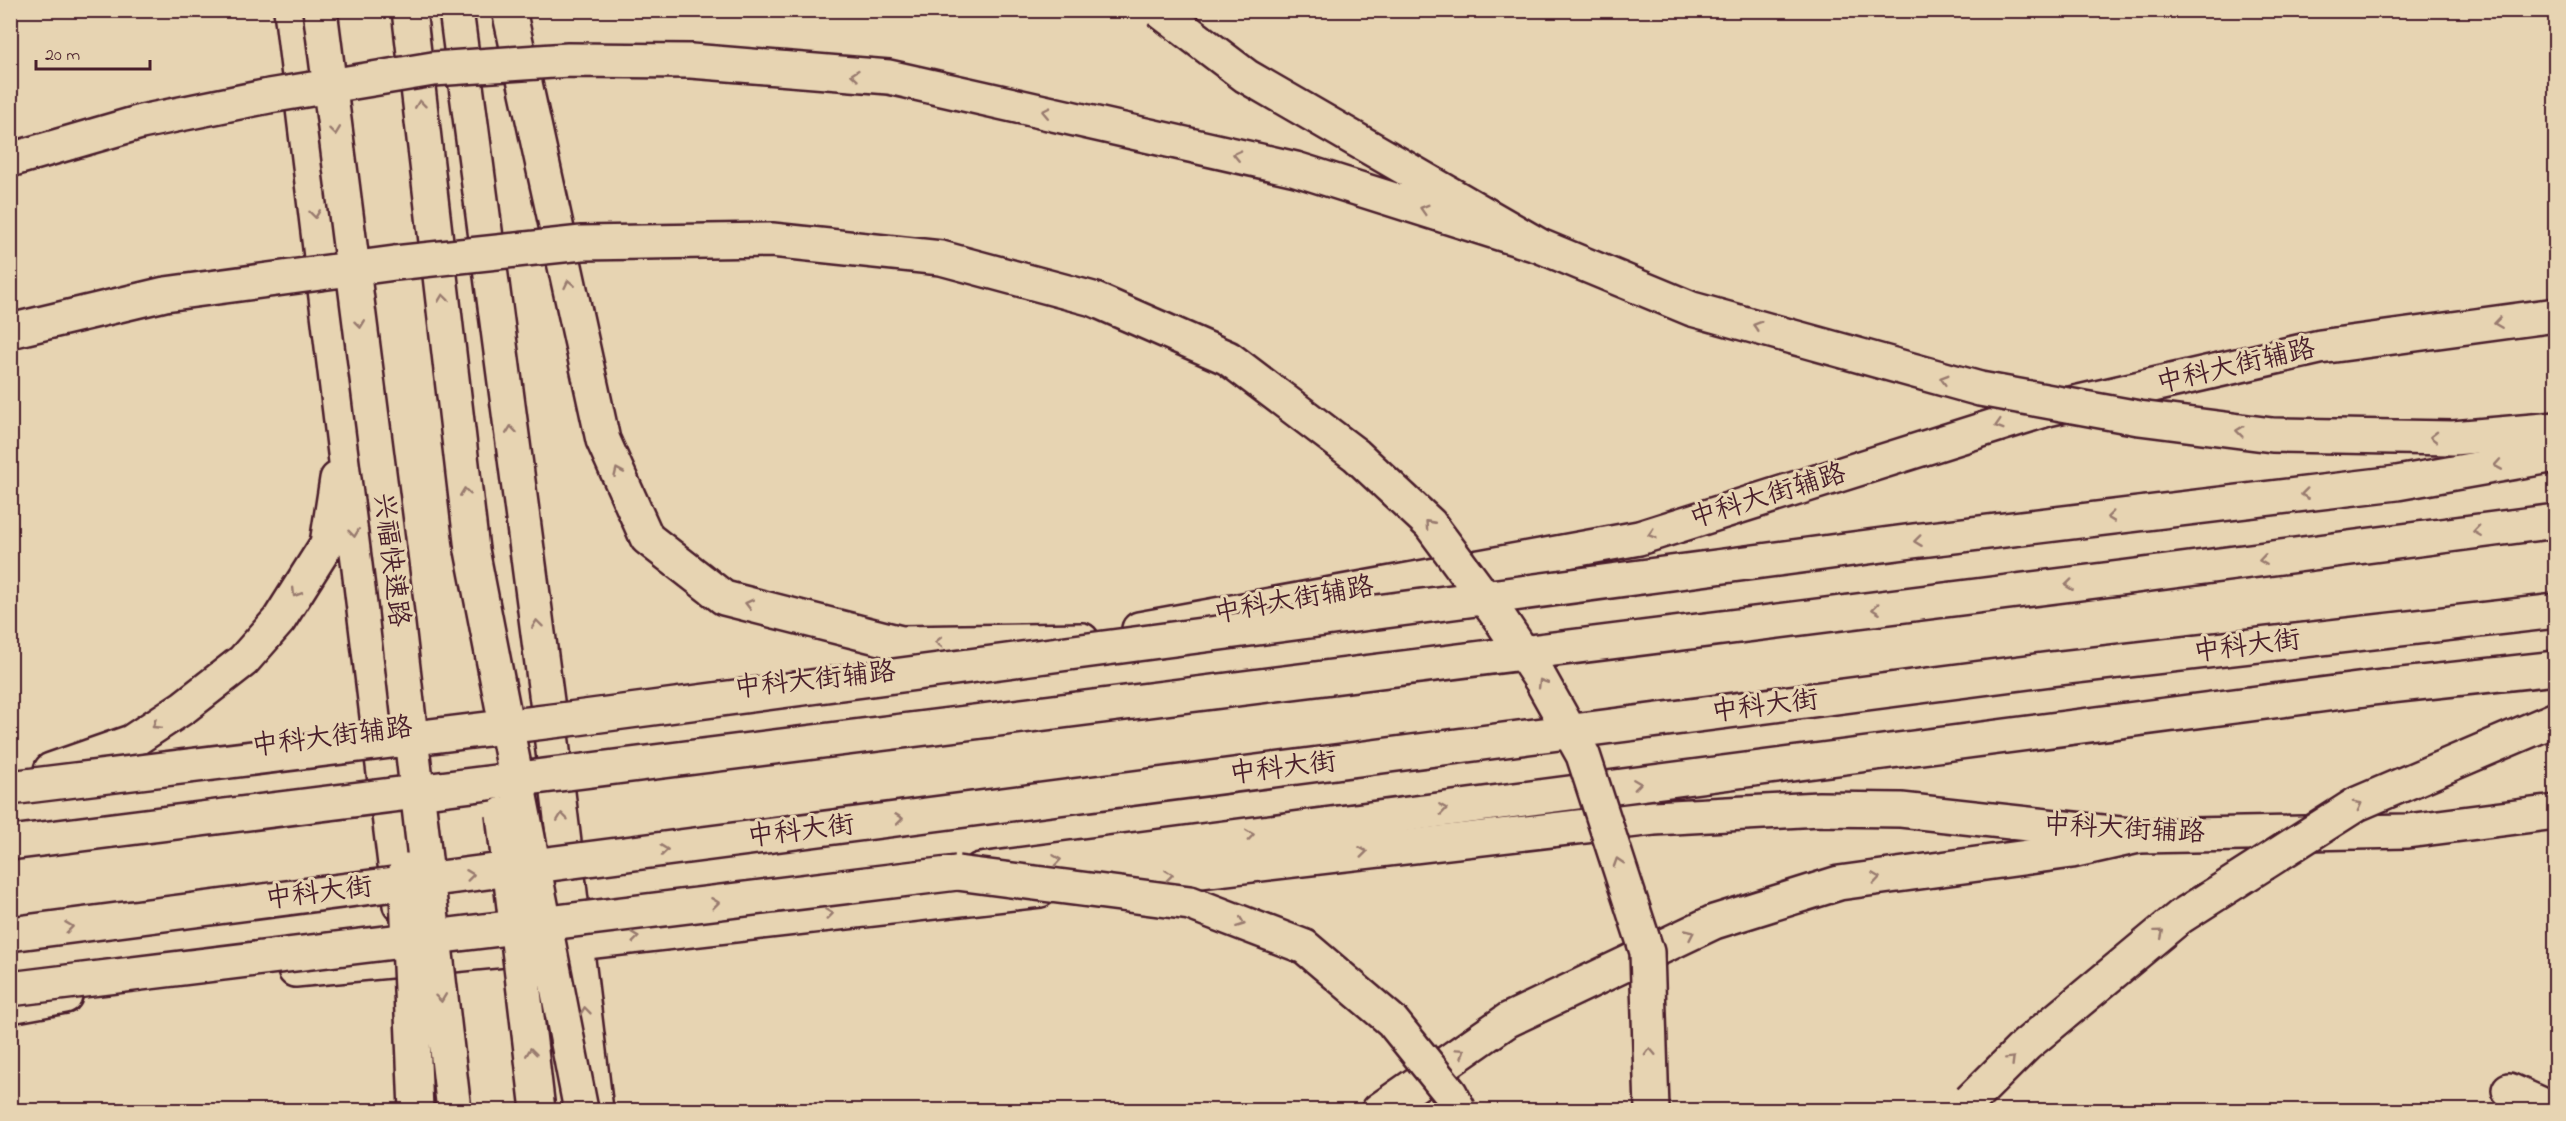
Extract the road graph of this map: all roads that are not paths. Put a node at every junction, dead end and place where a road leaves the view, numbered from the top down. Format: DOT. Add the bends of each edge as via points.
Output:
graph roads {
  1 [pos="291,10"];
  2 [pos="320,10"];
  3 [pos="409,10"];
  4 [pos="456,10"];
  5 [pos="509,10"];
  6 [pos="1159,10"];
  7 [pos="10,160"];
  8 [pos="1540,246"];
  9 [pos="2556,315"];
  10 [pos="10,331"];
  11 [pos="2556,429"];
  12 [pos="343,439"];
  13 [pos="2556,455"];
  14 [pos="2556,521"];
  15 [pos="472,550"];
  16 [pos="394,590"];
  17 [pos="2556,611"];
  18 [pos="1082,640"];
  19 [pos="2556,668"];
  20 [pos="548,709"];
  21 [pos="2556,718"];
  22 [pos="379,733"];
  23 [pos="51,770"];
  24 [pos="10,775"];
  25 [pos="10,788"];
  26 [pos="2556,812"];
  27 [pos="2139,836"];
  28 [pos="10,843"];
  29 [pos="957,873"];
  30 [pos="10,934"];
  31 [pos="577,944"];
  32 [pos="406,958"];
  33 [pos="13,994"];
  34 [pos="2509,1090"];
  35 [pos="416,1110"];
  36 [pos="425,1110"];
  37 [pos="454,1110"];
  38 [pos="538,1110"];
  39 [pos="581,1110"];
  40 [pos="596,1110"];
  41 [pos="1379,1110"];
  42 [pos="1459,1110"];
  43 [pos="1652,1110"];
  44 [pos="1961,1110"];
  45 [pos="2554,1110"];
  1 -- 12 [label="main road, one-way"];
  2 -- 16 [label="main road, 兴福快速路, one-way, bridge"];
  15 -- 3 [label="main road, one-way, bridge"];
  20 -- 4 [label="main road, one-way"];
  18 -- 5 [label="main road, one-way" via="901,643 724,598 648,538 603,440"];
  6 -- 8 [label="main road, bridge" via="1246,76"];
  8 -- 7 [label="main road, one-way, bridge" via="1296,169 900,80 691,61 568,60 434,69 141,122"];
  11 -- 8 [label="main road, one-way, bridge" via="2453,438 2271,435 2139,418 1980,389 1692,309"];
  9 -- 18 [label="main road, 中科大街辅路, one-way" via="2320,347 2048,409 1639,538"];
  43 -- 10 [label="main road, one-way, bridge" via="1647,952 1583,755 1541,680 1430,524 1356,455 1228,358 1093,300 941,258 772,240 582,243 395,263 165,294"];
  12 -- 22 [label="main road, one-way"];
  12 -- 23 [label="main road, one-way" via="327,544 279,620 243,661 131,742"];
  13 -- 25 [label="main road, one-way, bridge" via="2397,483 1914,541 589,717"];
  14 -- 28 [label="main road, one-way, bridge"];
  38 -- 15 [label="main road, one-way, bridge"];
  15 -- 39 [label="main road, bridge"];
  16 -- 35 [label="main road, bridge"];
  16 -- 37 [label="main road, 兴福快速路, one-way, bridge"];
  30 -- 17 [label="main road, 中科大街, one-way, bridge" via="2039,671"];
  18 -- 20 [label="main road, 中科大街辅路" via="908,671"];
  29 -- 19 [label="main road, one-way, bridge" via="2303,697"];
  20 -- 22 [label="main road, 中科大街辅路"];
  31 -- 20 [label="main road, one-way"];
  44 -- 21 [label="main road, one-way, bridge" via="2026,1045 2180,917 2357,804"];
  22 -- 23 [label="main road, 中科大街辅路"];
  22 -- 32 [label="main road"];
  23 -- 24 [label="main road, 中科大街辅路"];
  26 -- 27 [label="main road, 中科大街辅路" via="2407,831"];
  31 -- 27 [label="main road, 中科大街辅路, one-way" via="1654,818 1819,808 1901,810"];
  41 -- 27 [label="main road, one-way" via="1508,1020 1714,922 1839,884 2072,851"];
  33 -- 29 [label="main road, one-way, bridge"];
  29 -- 42 [label="main road, one-way, bridge" via="1190,903 1305,947 1392,1021 1450,1093"];
  31 -- 32 [label="main road, 中科大街辅路"];
  40 -- 31 [label="main road, one-way"];
  32 -- 33 [label="main road, 中科大街辅路" via="79,993"];
  32 -- 36 [label="main road"];
  34 -- 45 [label="main road"];
}
